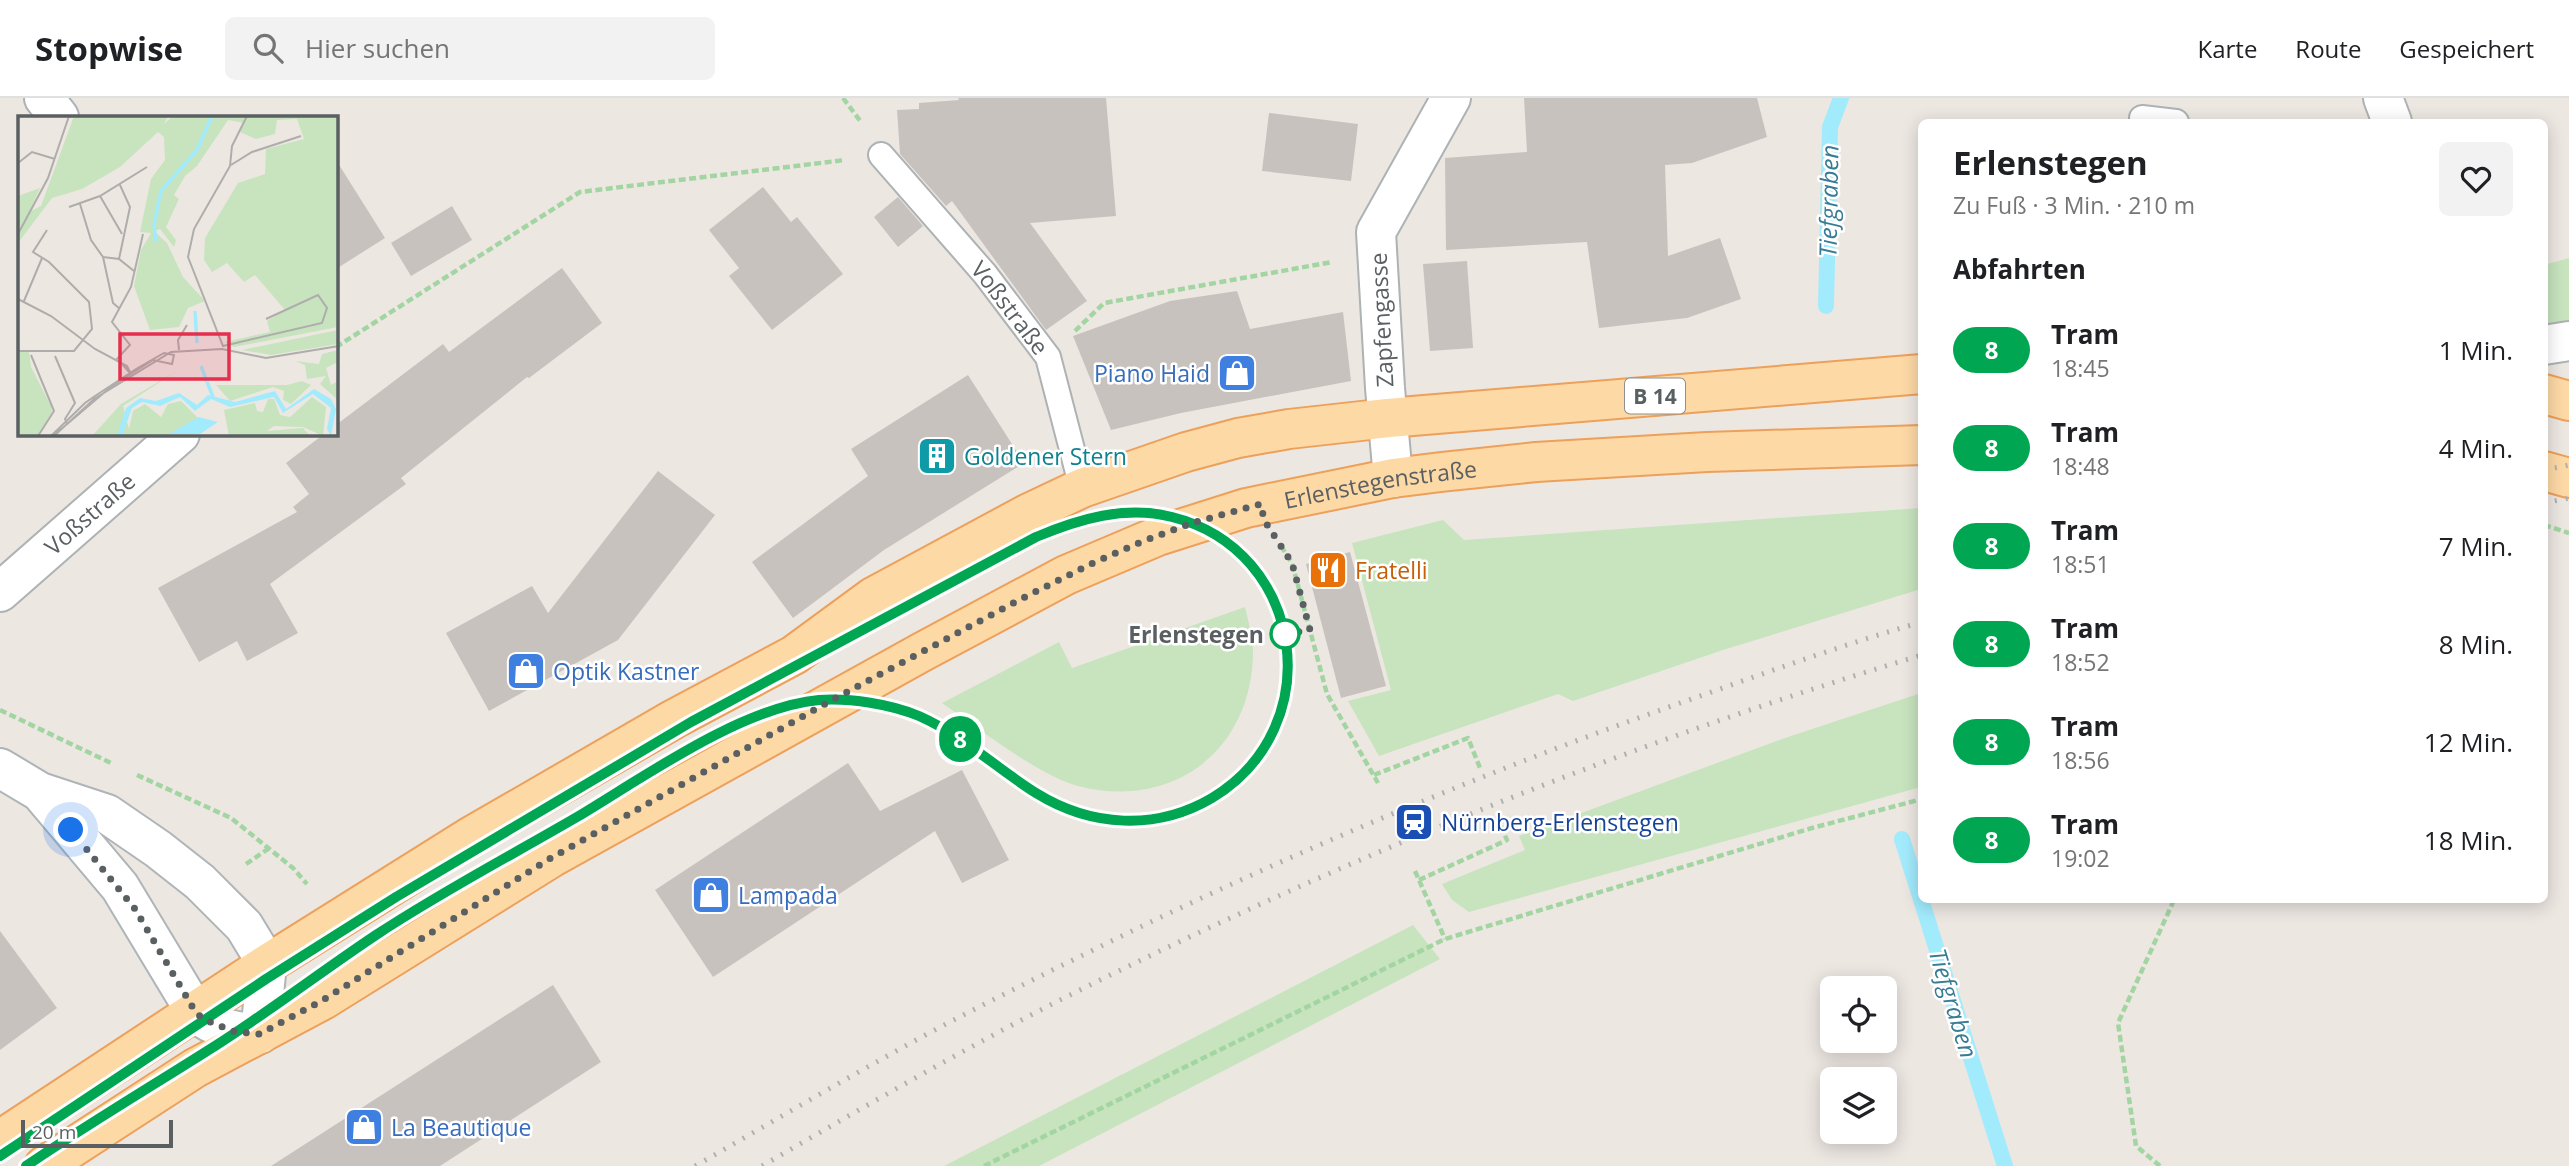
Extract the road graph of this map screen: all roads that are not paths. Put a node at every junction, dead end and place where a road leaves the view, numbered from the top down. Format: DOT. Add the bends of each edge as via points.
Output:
graph roads {
  1 [pos="44,98"];
  2 [pos="1451,98"];
  3 [pos="2383,98"];
  4 [pos="58,116"];
  5 [pos="2142,118"];
  6 [pos="2150,119"];
  7 [pos="2391,119"];
  8 [pos="881,155"];
  9 [pos="2569,341"];
  10 [pos="2548,344"];
  11 [pos="1918,374"];
  12 [pos="1705,391"];
  13 [pos="2548,395"];
  14 [pos="2569,401"];
  15 [pos="1388,418"];
  16 [pos="178,436"];
  17 [pos="1918,445"];
  18 [pos="1707,452"];
  19 [pos="2548,472"];
  20 [pos="1393,478"];
  21 [pos="2569,478"];
  22 [pos="1082,488"];
  23 [pos="0,592"];
  24 [pos="0,768"];
  25 [pos="40,792"];
  26 [pos="523,806"];
  27 [pos="551,858"];
  28 [pos="267,964"];
  29 [pos="196,1013"];
  30 [pos="260,1034"];
  31 [pos="0,1140"];
  32 [pos="66,1160"];
  1 -- 4 [label="street"];
  2 -- 15 [label="street, Zapfengasse" via="1376,232"];
  3 -- 7 [label="street"];
  5 -- 6 [label="lane"];
  8 -- 22 [label="lane, Voßstraße" via="985,274 1048,357"];
  9 -- 10 [label="street"];
  11 -- 12 [label="main road, B 14"];
  12 -- 15 [label="main road, B 14"];
  12 -- 18 [label="main road, B 14"];
  13 -- 14 [label="main road"];
  15 -- 20 [label="street, Zapfengasse"];
  15 -- 22 [label="main road, B 14" via="1238,438"];
  16 -- 23 [label="street, Voßstraße"];
  17 -- 18 [label="main road, Erlenstegenstraße"];
  18 -- 20 [label="main road, Erlenstegenstraße" via="1536,462"];
  19 -- 21 [label="main road"];
  20 -- 27 [label="main road, Erlenstegenstraße" via="1192,523 1066,575"];
  22 -- 26 [label="main road, B 14" via="873,597 794,655"];
  24 -- 25 [label="street"];
  25 -- 28 [label="street" via="107,814 158,849 244,926"];
  25 -- 29 [label="street" via="120,887"];
  26 -- 27 [label="main road"];
  26 -- 28 [label="main road, B 14"];
  27 -- 30 [label="main road, Erlenstegenstraße" via="323,1000"];
  28 -- 29 [label="main road, B 14"];
  28 -- 30 [label="street"];
  29 -- 30 [label="street" via="236,1032"];
  29 -- 31 [label="main road, B 14"];
  30 -- 32 [label="main road, Erlenstegenstraße" via="195,1068"];
}
